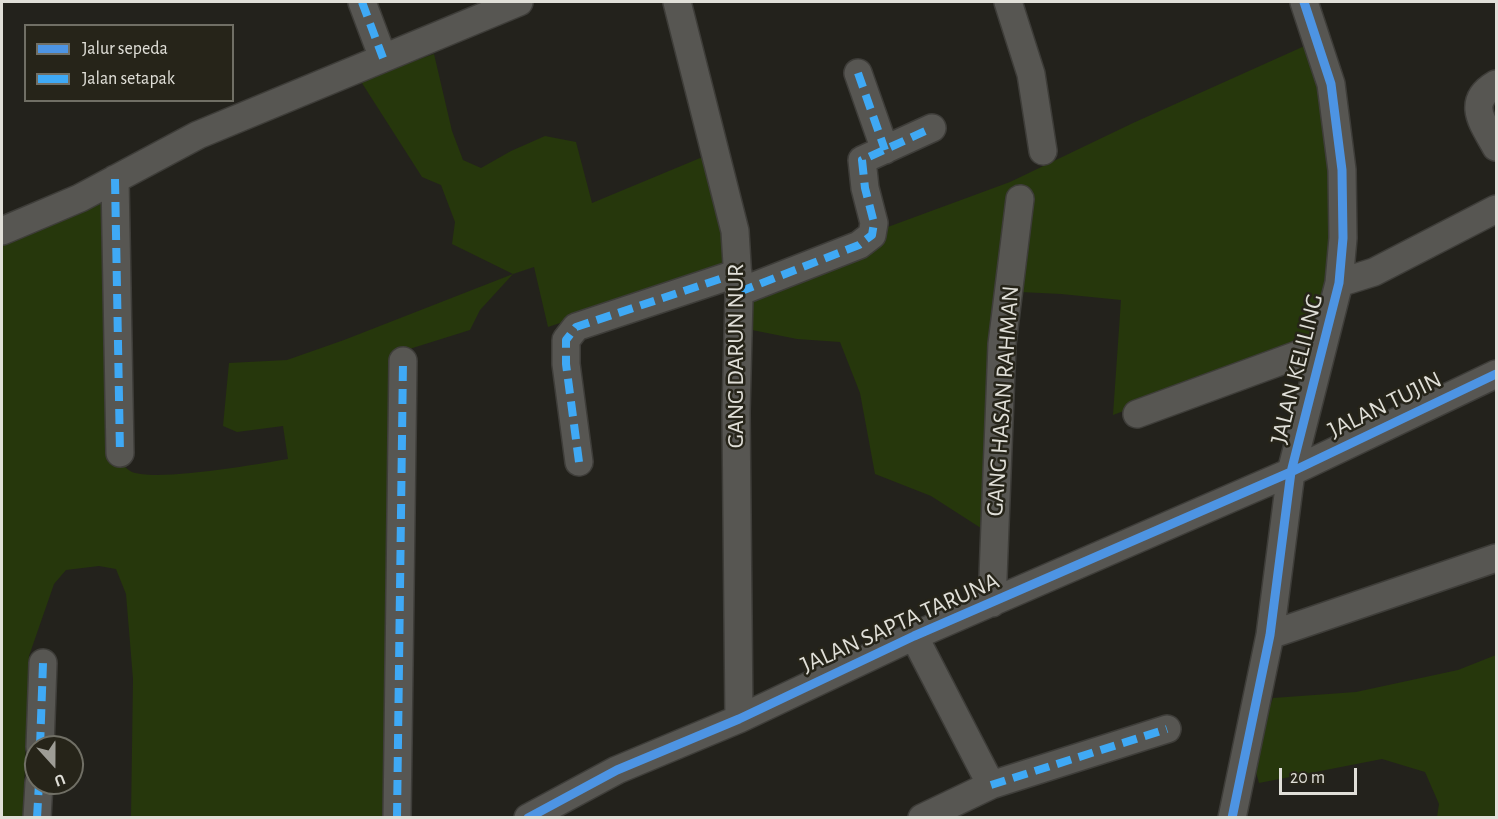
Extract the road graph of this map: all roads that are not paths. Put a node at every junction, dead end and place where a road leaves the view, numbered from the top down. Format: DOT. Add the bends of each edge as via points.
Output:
graph roads {
  1 [pos="362,2"];
  2 [pos="519,2"];
  3 [pos="677,2"];
  4 [pos="1008,2"];
  5 [pos="1304,2"];
  6 [pos="383,58"];
  7 [pos="858,73"];
  8 [pos="1497,84"];
  9 [pos="932,128"];
  10 [pos="1497,147"];
  11 [pos="885,150"];
  12 [pos="1043,151"];
  13 [pos="114,179"];
  14 [pos="1020,199"];
  15 [pos="1497,209"];
  16 [pos="2,231"];
  17 [pos="739,282"];
  18 [pos="1339,283"];
  19 [pos="1322,346"];
  20 [pos="403,362"];
  21 [pos="1497,374"];
  22 [pos="1137,414"];
  23 [pos="120,453"];
  24 [pos="579,462"];
  25 [pos="1291,472"];
  26 [pos="1497,558"];
  27 [pos="992,603"];
  28 [pos="1270,635"];
  29 [pos="914,636"];
  30 [pos="43,663"];
  31 [pos="739,719"];
  32 [pos="1167,729"];
  33 [pos="40,735"];
  34 [pos="991,785"];
  35 [pos="38,795"];
  36 [pos="37,818"];
  37 [pos="397,818"];
  38 [pos="528,818"];
  39 [pos="922,818"];
  40 [pos="1232,818"];
  1 -- 6 [label="street"];
  2 -- 6 [label="street"];
  3 -- 17 [label="street, GANG DARUN NUR" via="735,231"];
  4 -- 12 [label="street" via="1031,74"];
  5 -- 18 [label="street, JALAN KELILING" via="1331,84 1342,170"];
  6 -- 13 [label="street" via="198,135"];
  7 -- 11 [label="street"];
  8 -- 10 [label="street" via="1485,91 1478,108"];
  9 -- 11 [label="street"];
  11 -- 17 [label="street" via="862,160 874,224 872,235 859,245"];
  13 -- 16 [label="street"];
  13 -- 23 [label="street"];
  14 -- 27 [label="street, GANG HASAN RAHMAN" via="1002,344"];
  15 -- 18 [label="street" via="1374,272"];
  17 -- 24 [label="street" via="576,327 566,340 566,364"];
  17 -- 31 [label="street, GANG DARUN NUR"];
  18 -- 19 [label="street, JALAN KELILING"];
  19 -- 22 [label="street"];
  19 -- 25 [label="street, JALAN KELILING"];
  20 -- 37 [label="street"];
  21 -- 25 [label="street, JALAN TUJIN"];
  25 -- 27 [label="street, JALAN SAPTA TARUNA"];
  25 -- 28 [label="street, JALAN KELILING"];
  26 -- 28 [label="street"];
  27 -- 29 [label="street, JALAN SAPTA TARUNA"];
  28 -- 40 [label="street, JALAN KELILING"];
  29 -- 31 [label="street, JALAN SAPTA TARUNA"];
  29 -- 34 [label="street"];
  30 -- 33 [label="street"];
  31 -- 38 [label="street, JALAN SAPTA TARUNA" via="617,770"];
  32 -- 34 [label="street"];
  34 -- 39 [label="street"];
  35 -- 36 [label="street"];
}
